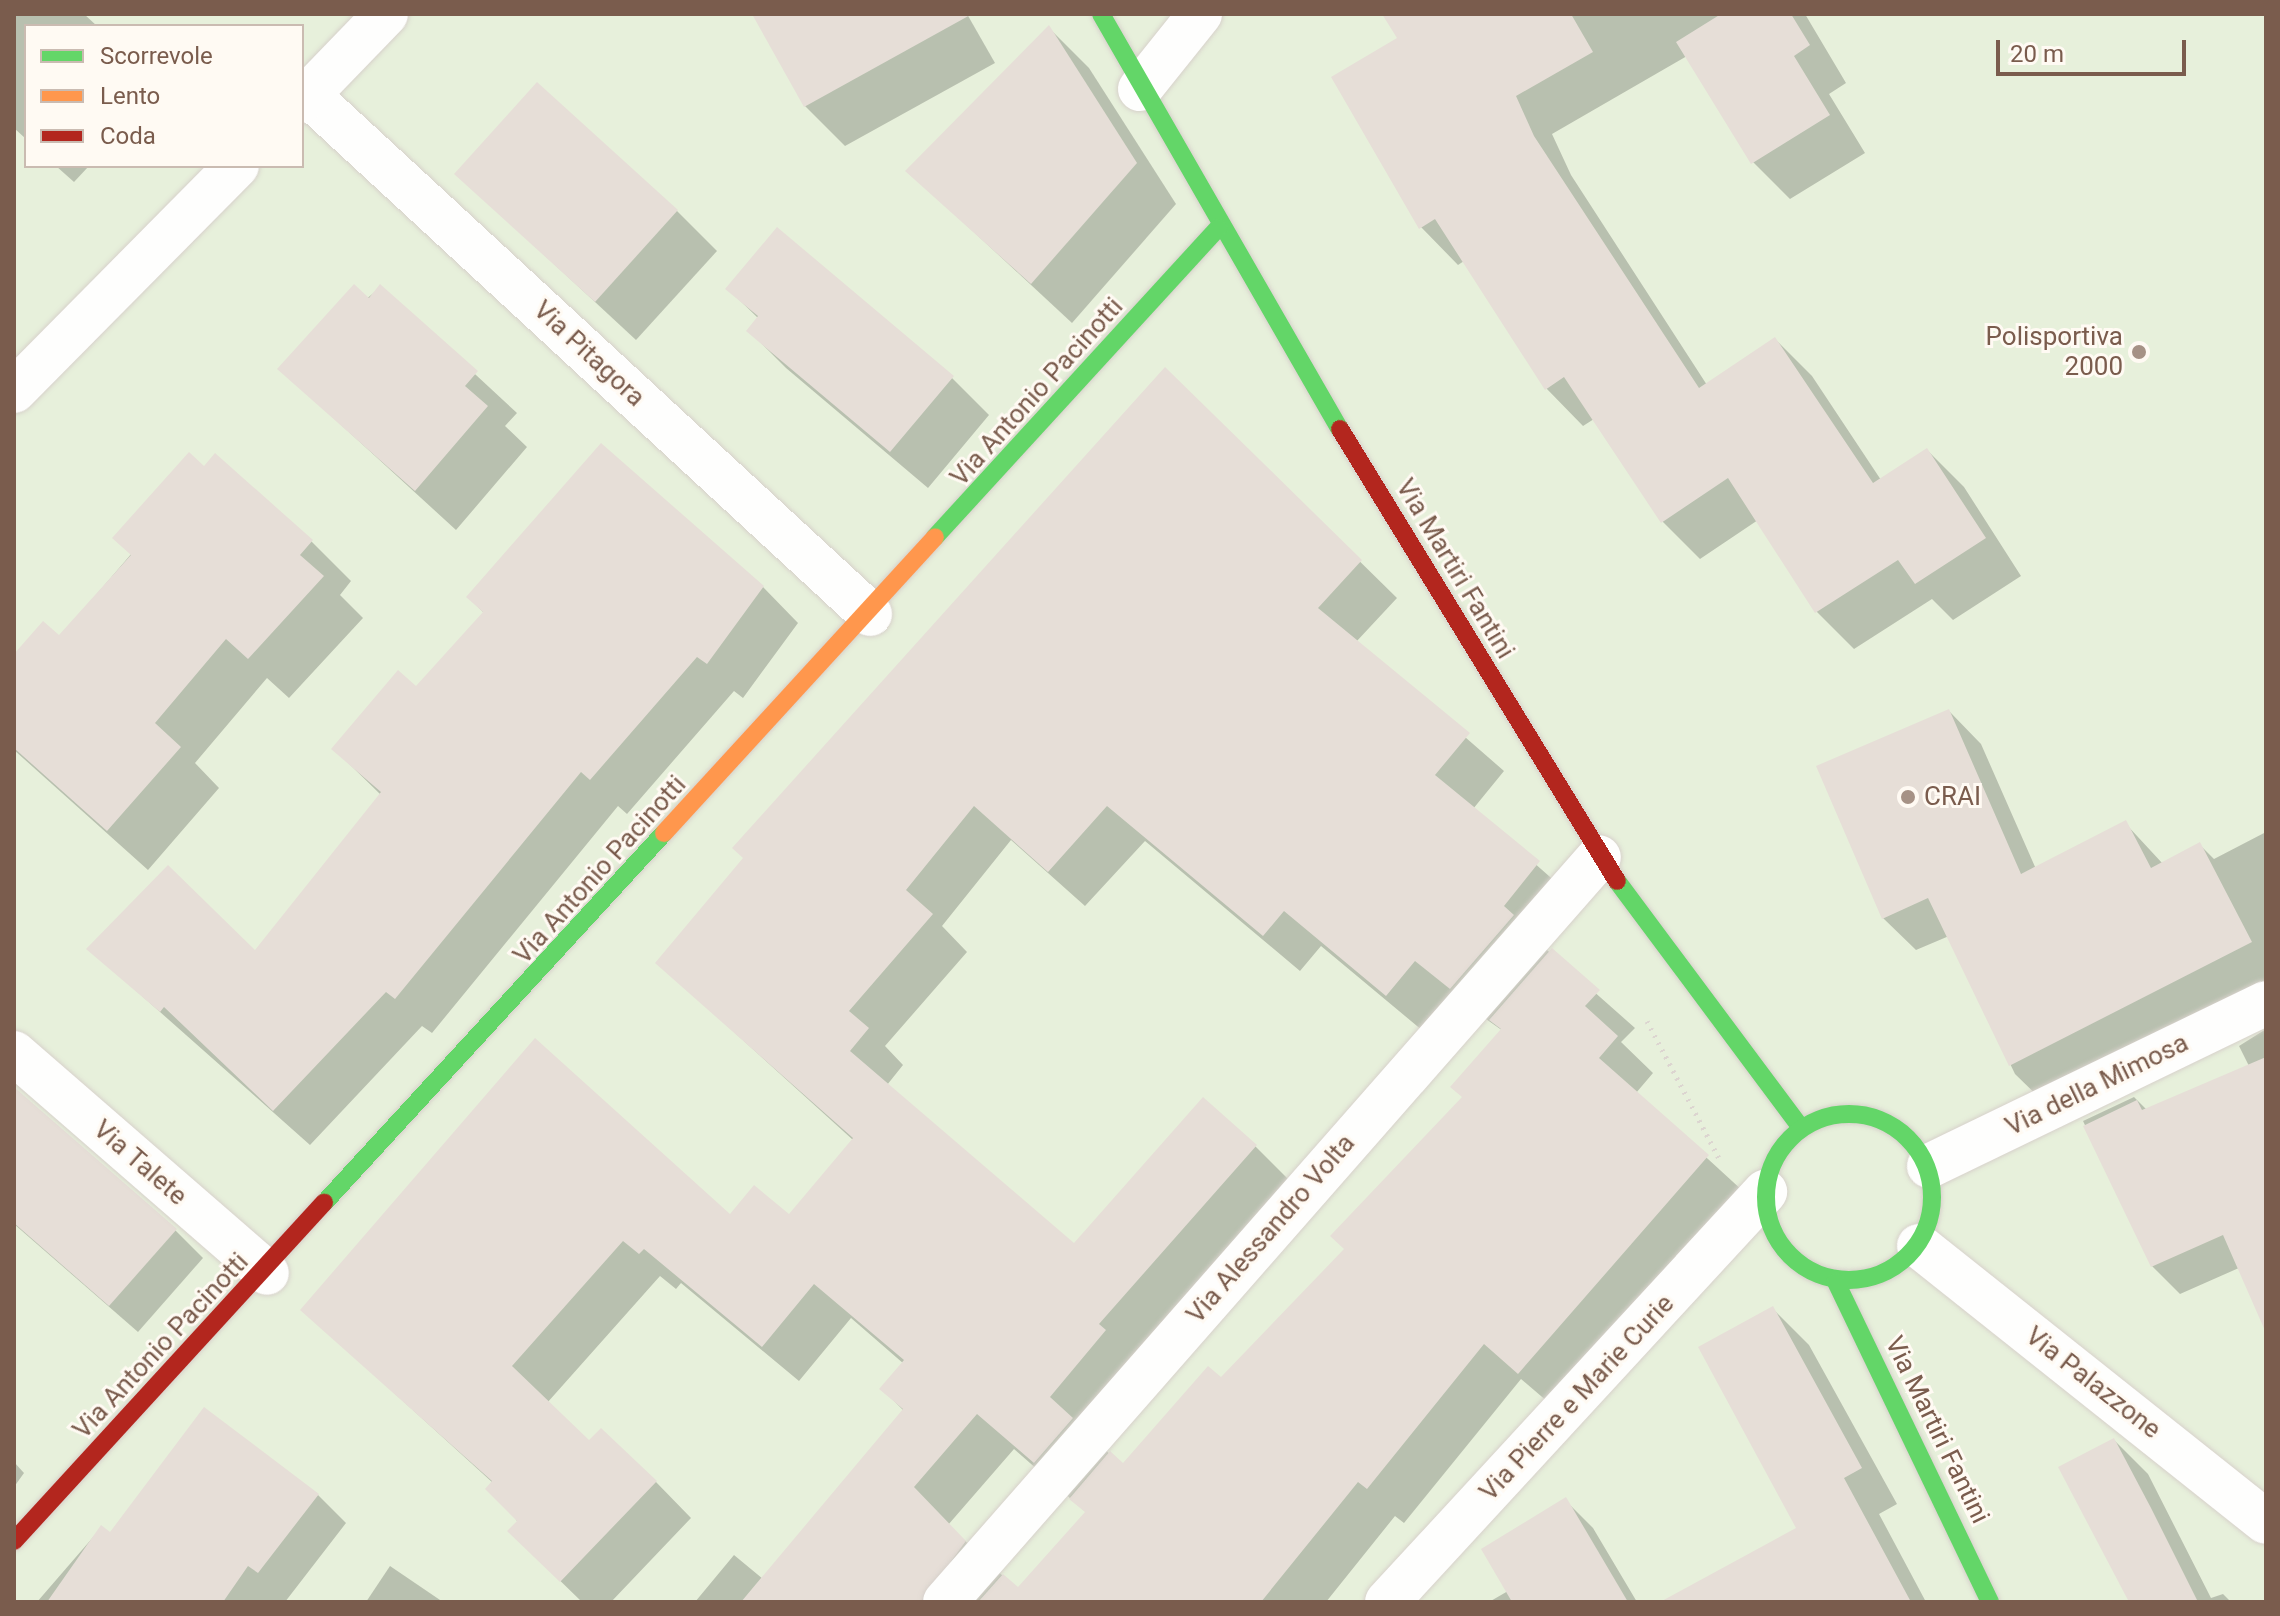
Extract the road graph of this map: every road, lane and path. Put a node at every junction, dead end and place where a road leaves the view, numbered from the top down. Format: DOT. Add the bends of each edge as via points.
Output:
graph roads {
  1 [pos="386,14"];
  2 [pos="1101,14"];
  3 [pos="1200,14"];
  4 [pos="1140,89"];
  5 [pos="305,98"];
  6 [pos="235,168"];
  7 [pos="1218,228"];
  8 [pos="14,391"];
  9 [pos="870,614"];
  10 [pos="1599,857"];
  11 [pos="2266,1003"];
  12 [pos="14,1053"];
  13 [pos="1801,1128"];
  14 [pos="1929,1166"];
  15 [pos="1765,1192"];
  16 [pos="1919,1246"];
  17 [pos="267,1273"];
  18 [pos="1836,1282"];
  19 [pos="2260,1509"];
  20 [pos="14,1541"];
  21 [pos="945,1602"];
  22 [pos="1387,1602"];
  23 [pos="1990,1602"];
  1 -- 5 [label="street"];
  2 -- 4 [label="street, Via Martiri Fantini"];
  3 -- 4 [label="street"];
  4 -- 7 [label="street, Via Martiri Fantini"];
  5 -- 9 [label="street, Via Pitagora"];
  6 -- 8 [label="street"];
  7 -- 9 [label="street, Via Antonio Pacinotti"];
  7 -- 10 [label="street, Via Martiri Fantini"];
  9 -- 17 [label="street, Via Antonio Pacinotti"];
  10 -- 13 [label="street, Via Martiri Fantini"];
  10 -- 21 [label="street, Via Alessandro Volta"];
  11 -- 14 [label="street, Via della Mimosa"];
  12 -- 17 [label="street, Via Talete"];
  13 -- 14 [label="street" via="1860,1114 1899,1129"];
  13 -- 15 [label="street" via="1776,1156"];
  14 -- 16 [label="street" via="1934,1206"];
  15 -- 18 [label="street" via="1769,1225 1794,1262"];
  15 -- 22 [label="street, Via Pierre e Marie Curie"];
  16 -- 18 [label="street" via="1886,1274"];
  16 -- 19 [label="street, Via Palazzone"];
  17 -- 20 [label="street, Via Antonio Pacinotti"];
  18 -- 23 [label="street, Via Martiri Fantini"];
}
